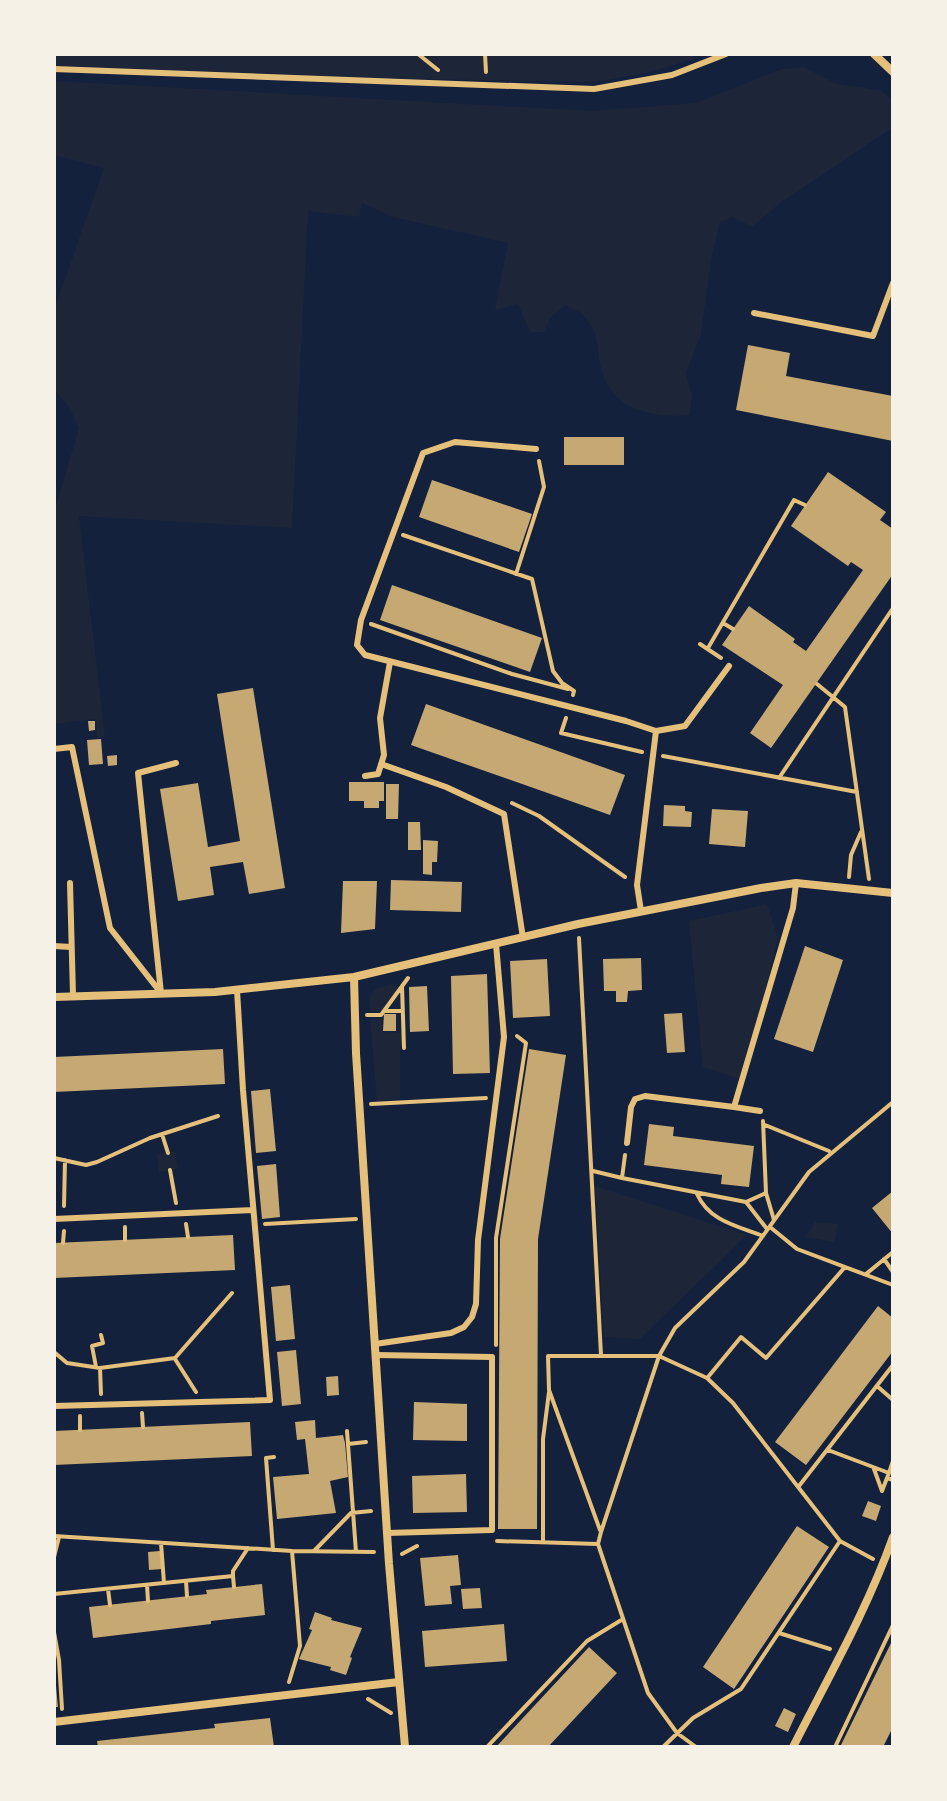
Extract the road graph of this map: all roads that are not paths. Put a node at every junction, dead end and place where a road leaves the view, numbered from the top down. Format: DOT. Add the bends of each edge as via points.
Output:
graph roads {
  1 [pos="726,54"];
  2 [pos="874,54"];
  3 [pos="54,69"];
  4 [pos="893,72"];
  5 [pos="893,283"];
  6 [pos="754,313"];
  7 [pos="536,449"];
  8 [pos="390,662"];
  9 [pos="729,666"];
  10 [pos="656,731"];
  11 [pos="54,749"];
  12 [pos="176,763"];
  13 [pos="381,764"];
  14 [pos="365,776"];
  15 [pos="70,883"];
  16 [pos="796,883"];
  17 [pos="893,893"];
  18 [pos="641,911"];
  19 [pos="523,938"];
  20 [pos="496,944"];
  21 [pos="54,946"];
  22 [pos="71,947"];
  23 [pos="354,977"];
  24 [pos="237,990"];
  25 [pos="161,993"];
  26 [pos="73,995"];
  27 [pos="54,997"];
  28 [pos="734,1107"];
  29 [pos="760,1111"];
  30 [pos="627,1143"];
  31 [pos="253,1210"];
  32 [pos="54,1219"];
  33 [pos="375,1344"];
  34 [pos="376,1355"];
  35 [pos="54,1406"];
  36 [pos="387,1533"];
  37 [pos="893,1537"];
  38 [pos="399,1682"];
  39 [pos="59,1721"];
  40 [pos="405,1747"];
  41 [pos="793,1747"];
  1 -- 3 [label="lane" via="672,75 594,89"];
  2 -- 4 [label="street"];
  5 -- 6 [label="lane" via="873,336"];
  7 -- 8 [label="lane" via="455,442 423,453 361,620 357,645 365,655"];
  8 -- 10 [label="lane"];
  8 -- 13 [label="lane" via="380,718"];
  9 -- 10 [label="lane" via="685,726"];
  10 -- 18 [label="lane" via="637,885"];
  11 -- 25 [label="lane" via="72,747 110,928"];
  12 -- 25 [label="lane" via="138,773"];
  13 -- 14 [label="lane" via="378,774"];
  13 -- 19 [label="lane" via="504,814"];
  15 -- 22 [label="lane"];
  16 -- 17 [label="street"];
  16 -- 18 [label="street"];
  16 -- 28 [label="lane"];
  18 -- 19 [label="street"];
  19 -- 20 [label="street"];
  20 -- 23 [label="street"];
  20 -- 33 [label="lane" via="504,1037 478,1240 476,1304 464,1327 451,1333"];
  21 -- 22 [label="lane"];
  22 -- 26 [label="lane"];
  23 -- 24 [label="street"];
  23 -- 33 [label="street"];
  24 -- 25 [label="street"];
  24 -- 31 [label="lane"];
  25 -- 26 [label="street"];
  26 -- 27 [label="street"];
  28 -- 29 [label="lane"];
  28 -- 30 [label="lane" via="635,1099"];
  31 -- 32 [label="lane"];
  31 -- 35 [label="lane" via="270,1400"];
  33 -- 34 [label="street"];
  34 -- 36 [label="street"];
  34 -- 36 [label="lane" via="492,1357 492,1530"];
  36 -- 38 [label="street"];
  37 -- 41 [label="street"];
  38 -- 39 [label="street"];
  38 -- 40 [label="street"];
}
